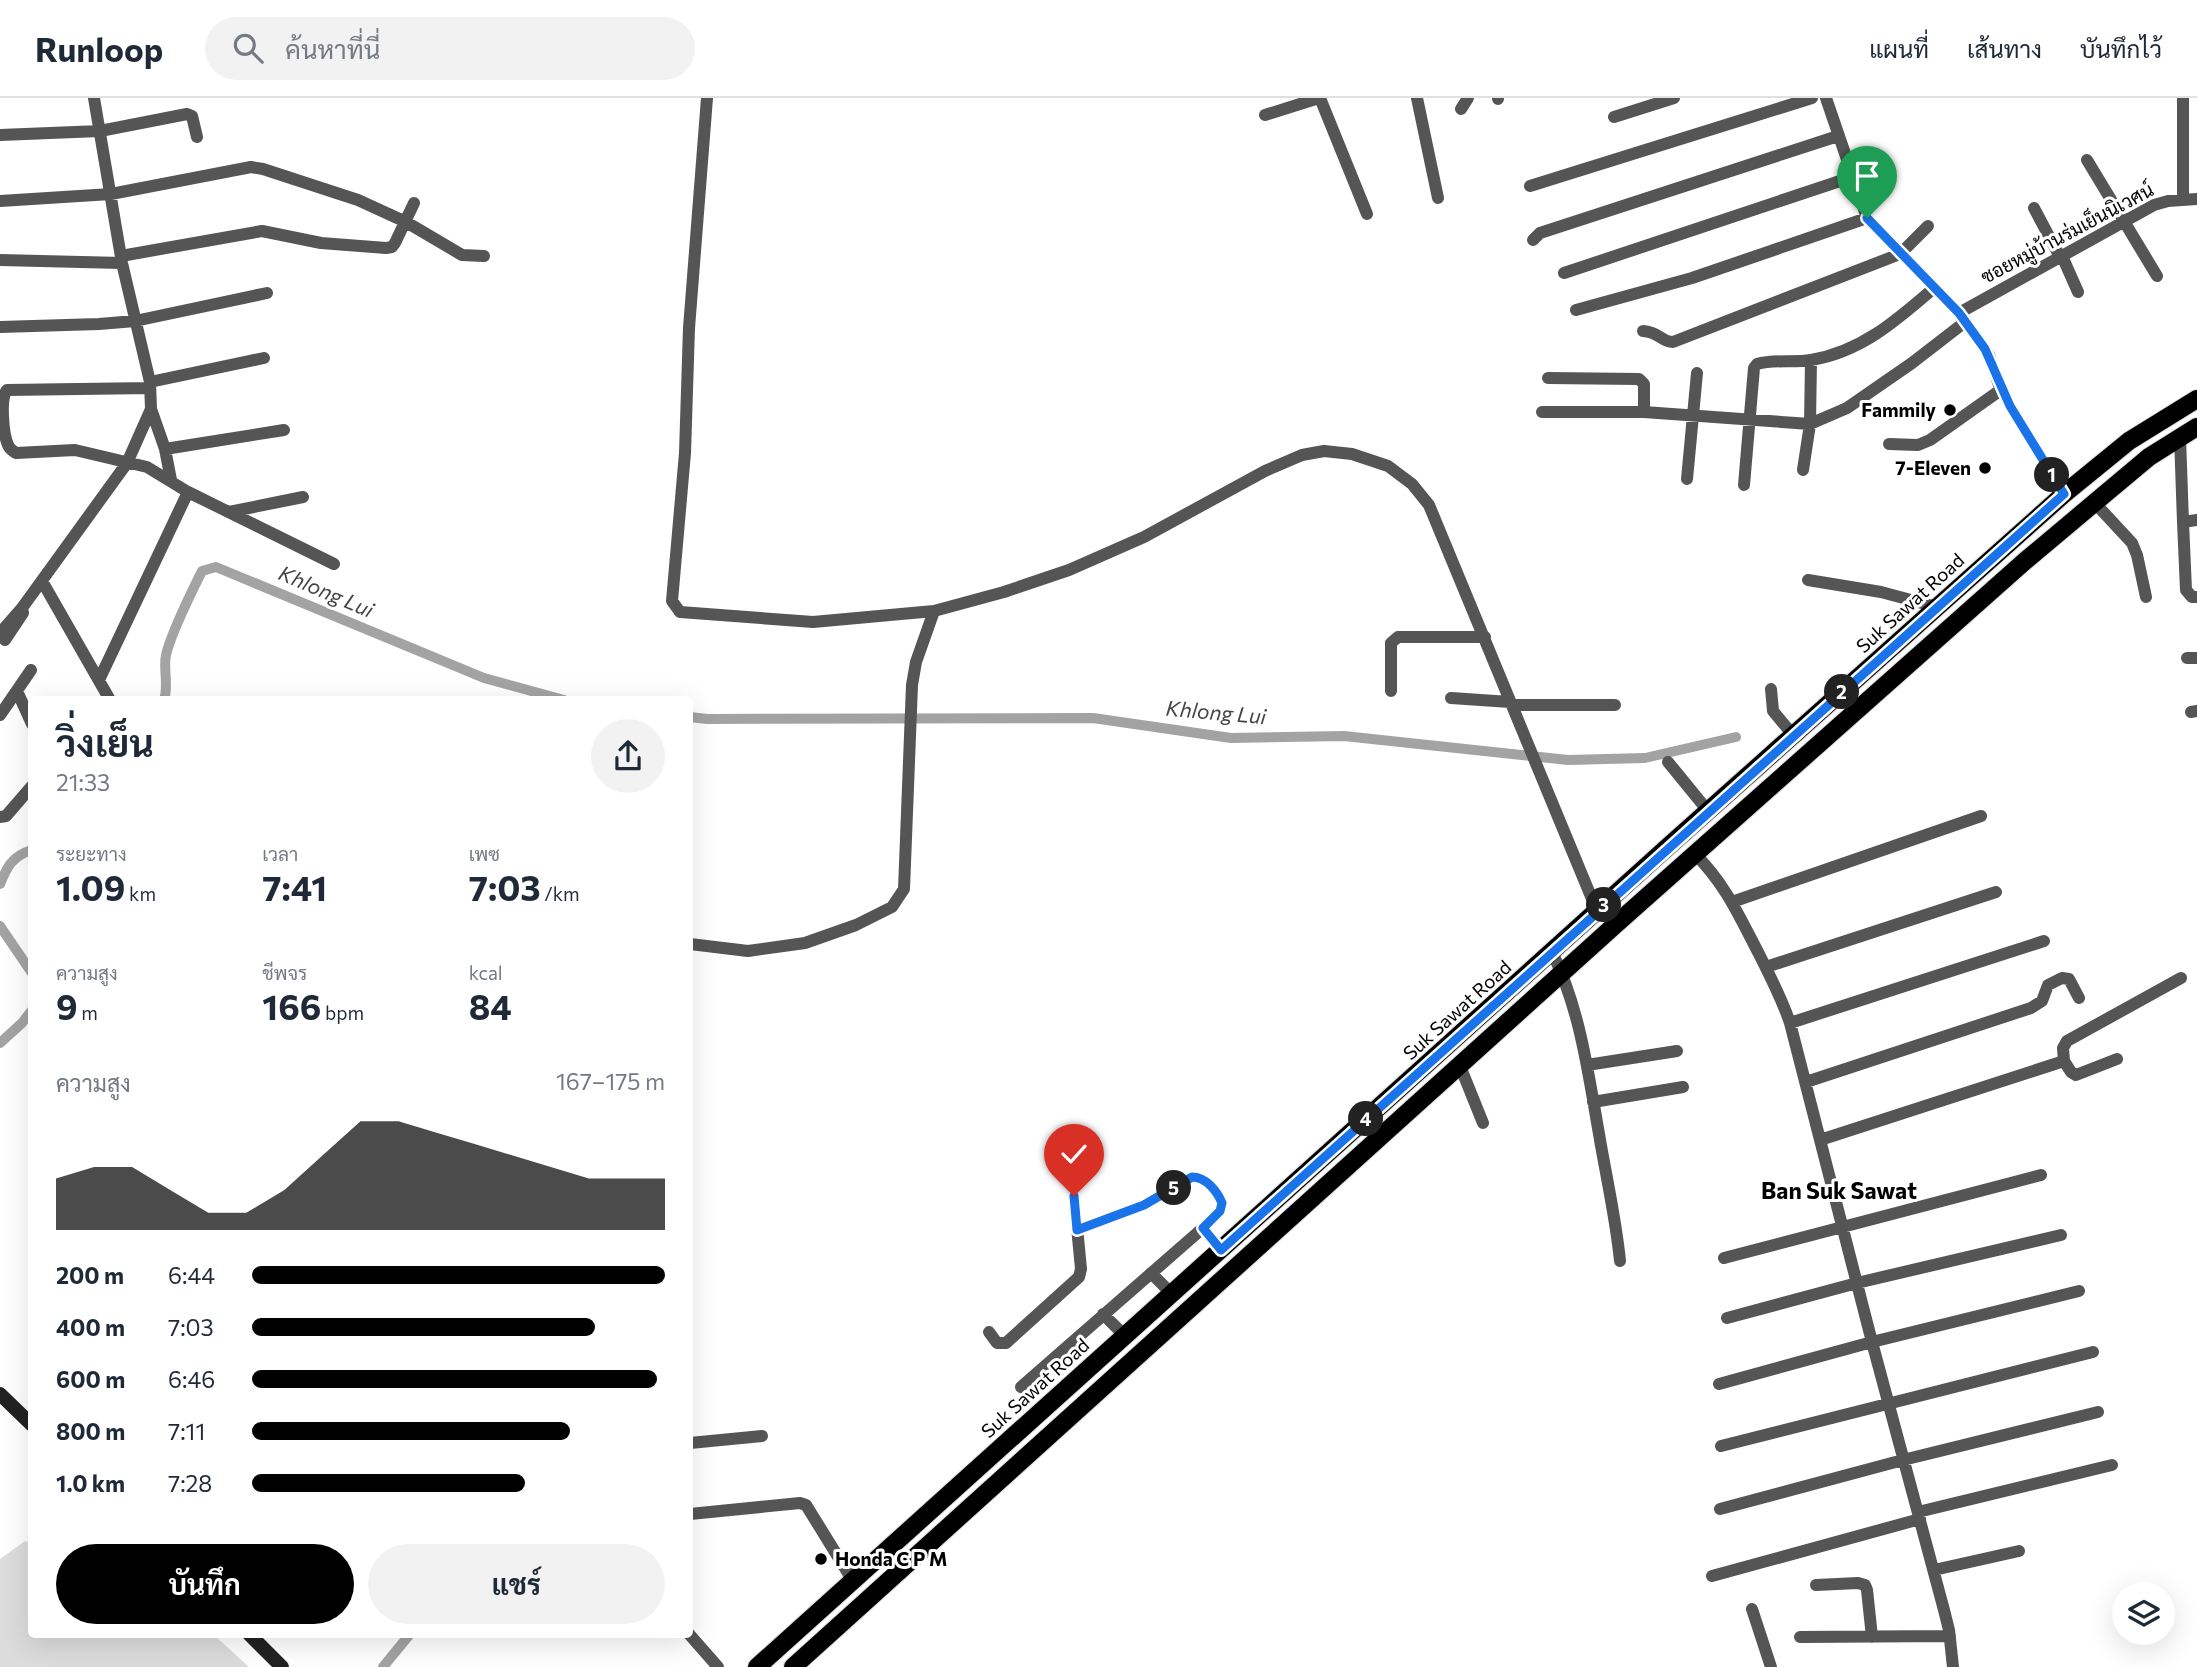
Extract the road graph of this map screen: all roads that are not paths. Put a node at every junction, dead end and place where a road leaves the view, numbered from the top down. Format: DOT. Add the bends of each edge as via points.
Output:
graph roads {
  1 [pos="94,98"];
  2 [pos="707,98"];
  3 [pos="1320,98"];
  4 [pos="1417,98"];
  5 [pos="1674,98"];
  6 [pos="1812,98"];
  7 [pos="1826,98"];
  8 [pos="2183,98"];
  9 [pos="1265,115"];
  10 [pos="1614,117"];
  11 [pos="100,131"];
  12 [pos="0,135"];
  13 [pos="1838,136"];
  14 [pos="197,137"];
  15 [pos="2087,160"];
  16 [pos="1852,177"];
  17 [pos="1530,186"];
  18 [pos="111,194"];
  19 [pos="1438,198"];
  20 [pos="2197,199"];
  21 [pos="2183,200"];
  22 [pos="0,201"];
  23 [pos="414,203"];
  24 [pos="2034,208"];
  25 [pos="1367,214"];
  26 [pos="1867,218"];
  27 [pos="406,222"];
  28 [pos="2125,222"];
  29 [pos="1928,226"];
  30 [pos="1533,240"];
  31 [pos="1900,254"];
  32 [pos="2061,256"];
  33 [pos="484,257"];
  34 [pos="122,259"];
  35 [pos="0,260"];
  36 [pos="1563,273"];
  37 [pos="2157,276"];
  38 [pos="1934,288"];
  39 [pos="2078,292"];
  40 [pos="267,293"];
  41 [pos="1576,310"];
  42 [pos="1962,318"];
  43 [pos="135,321"];
  44 [pos="0,327"];
  45 [pos="1643,331"];
  46 [pos="264,358"];
  47 [pos="1811,360"];
  48 [pos="1697,373"];
  49 [pos="1548,378"];
  50 [pos="150,385"];
  51 [pos="2002,390"];
  52 [pos="2197,399"];
  53 [pos="151,409"];
  54 [pos="1542,412"];
  55 [pos="1644,412"];
  56 [pos="1692,416"];
  57 [pos="1750,419"];
  58 [pos="1810,424"];
  59 [pos="2197,427"];
  60 [pos="284,430"];
  61 [pos="2180,437"];
  62 [pos="1889,444"];
  63 [pos="165,449"];
  64 [pos="127,463"];
  65 [pos="1803,470"];
  66 [pos="1687,479"];
  67 [pos="171,480"];
  68 [pos="1744,485"];
  69 [pos="188,492"];
  70 [pos="2064,494"];
  71 [pos="303,496"];
  72 [pos="2094,502"];
  73 [pos="229,512"];
  74 [pos="2197,520"];
  75 [pos="2183,522"];
  76 [pos="334,564"];
  77 [pos="1808,580"];
  78 [pos="42,581"];
  79 [pos="2146,597"];
  80 [pos="2197,597"];
  81 [pos="1937,607"];
  82 [pos="934,611"];
  83 [pos="3,637"];
  84 [pos="1485,637"];
  85 [pos="31,670"];
  86 [pos="99,680"];
  87 [pos="1771,689"];
  88 [pos="17,691"];
  89 [pos="1391,691"];
  90 [pos="108,696"];
  91 [pos="1451,698"];
  92 [pos="1511,704"];
  93 [pos="1615,705"];
  94 [pos="0,715"];
  95 [pos="28,715"];
  96 [pos="1793,735"];
  97 [pos="1668,762"];
  98 [pos="28,791"];
  99 [pos="1708,811"];
  100 [pos="1981,816"];
  101 [pos="0,817"];
  102 [pos="1695,854"];
  103 [pos="1996,892"];
  104 [pos="1732,902"];
  105 [pos="1597,911"];
  106 [pos="2044,941"];
  107 [pos="693,944"];
  108 [pos="1552,952"];
  109 [pos="1766,967"];
  110 [pos="1562,973"];
  111 [pos="2180,978"];
  112 [pos="2079,998"];
  113 [pos="1790,1023"];
  114 [pos="1677,1051"];
  115 [pos="2117,1059"];
  116 [pos="2064,1061"];
  117 [pos="1587,1065"];
  118 [pos="1460,1066"];
  119 [pos="1806,1082"];
  120 [pos="1684,1087"];
  121 [pos="1594,1102"];
  122 [pos="1483,1123"];
  123 [pos="1821,1140"];
  124 [pos="2041,1175"];
  125 [pos="1074,1196"];
  126 [pos="1842,1226"];
  127 [pos="1203,1228"];
  128 [pos="1077,1230"];
  129 [pos="2061,1235"];
  130 [pos="1221,1250"];
  131 [pos="1724,1258"];
  132 [pos="1620,1261"];
  133 [pos="1152,1273"];
  134 [pos="1857,1283"];
  135 [pos="2079,1291"];
  136 [pos="1171,1294"];
  137 [pos="1103,1314"];
  138 [pos="1727,1318"];
  139 [pos="989,1332"];
  140 [pos="1125,1336"];
  141 [pos="1872,1342"];
  142 [pos="2093,1352"];
  143 [pos="1719,1384"];
  144 [pos="1021,1387"];
  145 [pos="0,1394"];
  146 [pos="1888,1402"];
  147 [pos="2098,1412"];
  148 [pos="28,1421"];
  149 [pos="762,1436"];
  150 [pos="693,1443"];
  151 [pos="1721,1446"];
  152 [pos="1903,1460"];
  153 [pos="2112,1465"];
  154 [pos="1720,1510"];
  155 [pos="693,1514"];
  156 [pos="1919,1516"];
  157 [pos="2019,1551"];
  158 [pos="1934,1570"];
  159 [pos="1712,1576"];
  160 [pos="853,1581"];
  161 [pos="1816,1585"];
  162 [pos="1752,1609"];
  163 [pos="1950,1636"];
  164 [pos="1800,1637"];
  165 [pos="1872,1637"];
  166 [pos="252,1638"];
  167 [pos="693,1638"];
  168 [pos="282,1667"];
  169 [pos="718,1667"];
  170 [pos="757,1667"];
  171 [pos="793,1667"];
  172 [pos="1771,1667"];
  173 [pos="1953,1667"];
  1 -- 11 [label="street"];
  2 -- 82 [label="street" via="672,601 680,612 813,622"];
  3 -- 9 [label="street"];
  3 -- 25 [label="street"];
  4 -- 19 [label="street"];
  5 -- 10 [label="street"];
  6 -- 17 [label="street"];
  7 -- 13 [label="street"];
  8 -- 21 [label="street"];
  11 -- 12 [label="street"];
  11 -- 14 [label="street" via="187,114 192,116"];
  11 -- 18 [label="street"];
  13 -- 16 [label="street"];
  13 -- 30 [label="street" via="1541,233"];
  15 -- 28 [label="street"];
  16 -- 26 [label="street"];
  16 -- 36 [label="street"];
  18 -- 22 [label="street"];
  18 -- 27 [label="street" via="251,167 358,200"];
  18 -- 34 [label="street"];
  20 -- 21 [label="street, ซอยหมู่บ้านร่มเย็นนิเวศน์"];
  21 -- 28 [label="street, ซอยหมู่บ้านร่มเย็นนิเวศน์" via="2154,205"];
  23 -- 27 [label="street"];
  24 -- 32 [label="street"];
  26 -- 31 [label="street"];
  26 -- 41 [label="street" via="1692,278"];
  27 -- 33 [label="street" via="462,255"];
  27 -- 34 [label="street" via="396,243 386,248 321,243 262,231"];
  28 -- 32 [label="street, ซอยหมู่บ้านร่มเย็นนิเวศน์"];
  28 -- 37 [label="street"];
  29 -- 31 [label="street"];
  31 -- 38 [label="street"];
  31 -- 45 [label="street" via="1673,342"];
  32 -- 39 [label="street"];
  32 -- 42 [label="street, ซอยหมู่บ้านร่มเย็นนิเวศน์"];
  34 -- 35 [label="street"];
  34 -- 43 [label="street"];
  38 -- 42 [label="street"];
  38 -- 47 [label="street" via="1881,332"];
  40 -- 43 [label="street"];
  42 -- 51 [label="street" via="1989,355"];
  42 -- 58 [label="street, ซอยหมู่บ้านร่มเย็นนิเวศน์" via="1912,363 1847,408"];
  43 -- 44 [label="street"];
  43 -- 50 [label="street"];
  46 -- 50 [label="street"];
  47 -- 57 [label="street" via="1756,364"];
  47 -- 58 [label="street"];
  48 -- 56 [label="street"];
  49 -- 55 [label="street" via="1639,379 1644,384"];
  50 -- 53 [label="street"];
  50 -- 64 [label="street" via="7,390 3,394 3,419 12,451 75,450"];
  51 -- 62 [label="street" via="1930,440 1918,445"];
  51 -- 70 [label="street"];
  52 -- 70 [label="main road, Suk Sawat Road" via="2129,441"];
  53 -- 63 [label="street"];
  53 -- 64 [label="street"];
  54 -- 55 [label="street"];
  55 -- 56 [label="street"];
  56 -- 57 [label="street"];
  56 -- 66 [label="street"];
  57 -- 58 [label="street"];
  57 -- 68 [label="street"];
  58 -- 65 [label="street"];
  59 -- 61 [label="main road"];
  60 -- 63 [label="street"];
  61 -- 72 [label="main road"];
  61 -- 75 [label="street"];
  63 -- 67 [label="street"];
  64 -- 67 [label="street"];
  64 -- 78 [label="street"];
  67 -- 69 [label="street"];
  69 -- 73 [label="street"];
  69 -- 86 [label="street"];
  70 -- 81 [label="main road, Suk Sawat Road"];
  71 -- 73 [label="street"];
  72 -- 79 [label="street" via="2132,543"];
  72 -- 102 [label="main road"];
  73 -- 76 [label="street"];
  74 -- 75 [label="street"];
  75 -- 80 [label="street" via="2186,590"];
  77 -- 81 [label="street"];
  78 -- 83 [label="street" via="16,612"];
  78 -- 86 [label="street"];
  81 -- 96 [label="main road, Suk Sawat Road"];
  82 -- 84 [label="street" via="1069,570 1144,537 1265,471 1324,451 1388,466 1412,484 1434,515"];
  82 -- 107 [label="street" via="912,685 904,889 892,907 805,943 748,951"];
  84 -- 89 [label="street" via="1393,639"];
  84 -- 92 [label="street"];
  85 -- 88 [label="street"];
  86 -- 90 [label="street"];
  87 -- 96 [label="street" via="1773,711"];
  88 -- 94 [label="street"];
  88 -- 95 [label="street"];
  91 -- 92 [label="street"];
  92 -- 93 [label="street"];
  92 -- 105 [label="street"];
  96 -- 99 [label="main road, Suk Sawat Road"];
  97 -- 99 [label="street"];
  98 -- 101 [label="street" via="6,817"];
  99 -- 105 [label="main road, Suk Sawat Road"];
  100 -- 104 [label="street"];
  102 -- 104 [label="street"];
  102 -- 110 [label="main road"];
  103 -- 109 [label="street"];
  104 -- 109 [label="street"];
  105 -- 108 [label="main road, Suk Sawat Road"];
  106 -- 113 [label="street"];
  108 -- 110 [label="street"];
  108 -- 130 [label="main road, Suk Sawat Road"];
  109 -- 113 [label="street"];
  110 -- 117 [label="street"];
  110 -- 118 [label="main road"];
  111 -- 116 [label="street" via="2067,1041"];
  112 -- 119 [label="street" via="2069,979 2062,978 2048,985 2042,1001 2031,1008"];
  113 -- 119 [label="street"];
  114 -- 117 [label="street"];
  115 -- 116 [label="street" via="2076,1075"];
  116 -- 123 [label="street"];
  117 -- 121 [label="street"];
  118 -- 122 [label="street"];
  118 -- 171 [label="main road"];
  119 -- 123 [label="street"];
  120 -- 121 [label="street"];
  121 -- 132 [label="street"];
  123 -- 126 [label="street"];
  124 -- 126 [label="street"];
  125 -- 128 [label="street"];
  126 -- 131 [label="street"];
  126 -- 134 [label="street"];
  127 -- 128 [label="street" via="1222,1203 1211,1185 1192,1177 1144,1205"];
  127 -- 130 [label="street"];
  127 -- 133 [label="street"];
  128 -- 139 [label="street" via="1079,1277 1006,1343 998,1343"];
  129 -- 134 [label="street"];
  130 -- 136 [label="main road, Suk Sawat Road"];
  133 -- 136 [label="street"];
  133 -- 137 [label="street"];
  134 -- 138 [label="street"];
  134 -- 141 [label="street"];
  135 -- 141 [label="street"];
  136 -- 140 [label="main road, Suk Sawat Road"];
  137 -- 140 [label="street"];
  137 -- 144 [label="street"];
  140 -- 160 [label="main road, Suk Sawat Road"];
  141 -- 143 [label="street"];
  141 -- 146 [label="street"];
  142 -- 146 [label="street"];
  145 -- 148 [label="main road"];
  146 -- 151 [label="street"];
  146 -- 152 [label="street"];
  147 -- 152 [label="street"];
  149 -- 150 [label="street"];
  152 -- 154 [label="street"];
  152 -- 156 [label="street"];
  153 -- 156 [label="street"];
  155 -- 160 [label="street" via="806,1505"];
  156 -- 158 [label="street"];
  156 -- 159 [label="street"];
  157 -- 158 [label="street"];
  158 -- 163 [label="street"];
  160 -- 170 [label="main road, Suk Sawat Road"];
  161 -- 165 [label="street" via="1865,1585"];
  162 -- 172 [label="street"];
  163 -- 165 [label="street"];
  163 -- 173 [label="street"];
  164 -- 165 [label="street"];
  166 -- 168 [label="main road"];
  167 -- 169 [label="street"];
}
